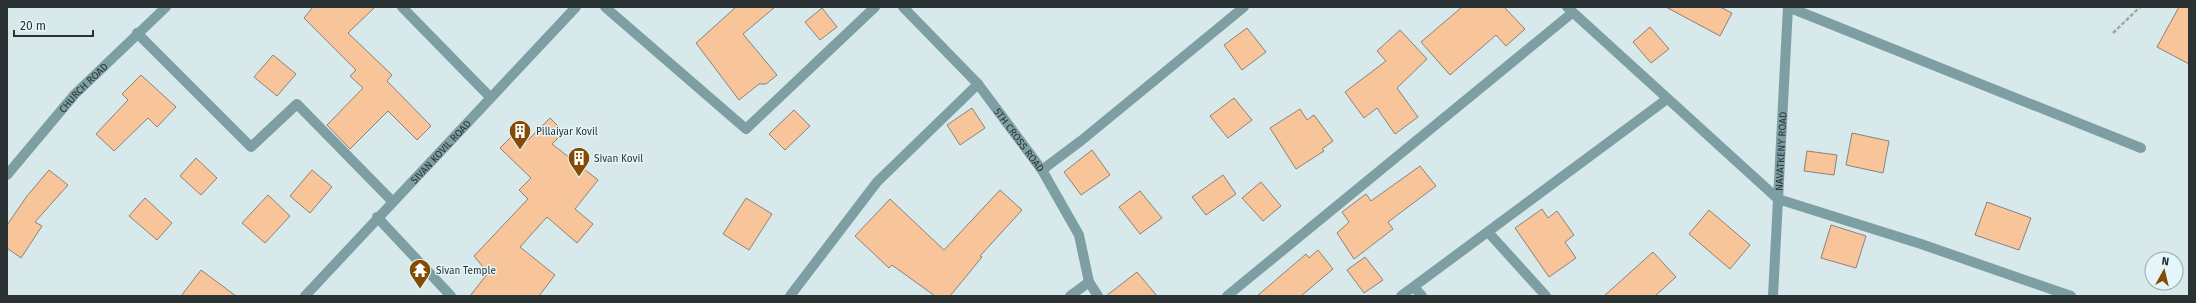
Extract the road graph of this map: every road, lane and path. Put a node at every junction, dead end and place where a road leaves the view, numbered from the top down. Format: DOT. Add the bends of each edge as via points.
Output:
graph roads {
  1 [pos="166,7"];
  2 [pos="402,7"];
  3 [pos="576,7"];
  4 [pos="604,7"];
  5 [pos="875,7"];
  6 [pos="903,7"];
  7 [pos="1244,7"];
  8 [pos="1788,7"];
  9 [pos="2140,7"];
  10 [pos="1570,10"];
  11 [pos="137,33"];
  12 [pos="2114,33"];
  13 [pos="978,84"];
  14 [pos="490,97"];
  15 [pos="1667,99"];
  16 [pos="2141,148"];
  17 [pos="1042,170"];
  18 [pos="8,173"];
  19 [pos="1778,199"];
  20 [pos="392,201"];
  21 [pos="377,217"];
  22 [pos="1488,232"];
  23 [pos="1089,282"];
  24 [pos="1414,287"];
  25 [pos="305,296"];
  26 [pos="451,296"];
  27 [pos="790,296"];
  28 [pos="1070,296"];
  29 [pos="1098,296"];
  30 [pos="1227,296"];
  31 [pos="1401,296"];
  32 [pos="1422,296"];
  33 [pos="1546,296"];
  34 [pos="1772,296"];
  35 [pos="2071,296"];
  1 -- 11 [label="street, CHURCH ROAD"];
  2 -- 14 [label="street"];
  3 -- 14 [label="street, SIVAN KOVIL ROAD"];
  4 -- 5 [label="street" via="746,129"];
  6 -- 13 [label="street, 5TH CROSS ROAD"];
  7 -- 17 [label="street"];
  8 -- 16 [label="street"];
  8 -- 19 [label="street, NAVATKENY ROAD"];
  9 -- 12 [label="path"];
  10 -- 15 [label="street"];
  10 -- 30 [label="street"];
  11 -- 18 [label="street, CHURCH ROAD" via="75,94"];
  11 -- 20 [label="street" via="251,147 297,104"];
  13 -- 17 [label="street, 5TH CROSS ROAD"];
  13 -- 27 [label="street" via="877,182"];
  14 -- 20 [label="street, SIVAN KOVIL ROAD"];
  15 -- 19 [label="street"];
  15 -- 22 [label="street"];
  17 -- 23 [label="street, 5TH CROSS ROAD" via="1079,235"];
  19 -- 34 [label="street, NAVATKENY ROAD"];
  19 -- 35 [label="street" via="1921,244"];
  20 -- 21 [label="street, SIVAN KOVIL ROAD"];
  21 -- 25 [label="street, SIVAN KOVIL ROAD"];
  21 -- 26 [label="street"];
  22 -- 24 [label="street"];
  22 -- 33 [label="street"];
  23 -- 28 [label="street"];
  23 -- 29 [label="street, 5TH CROSS ROAD"];
  24 -- 31 [label="street"];
  24 -- 32 [label="street"];
}
